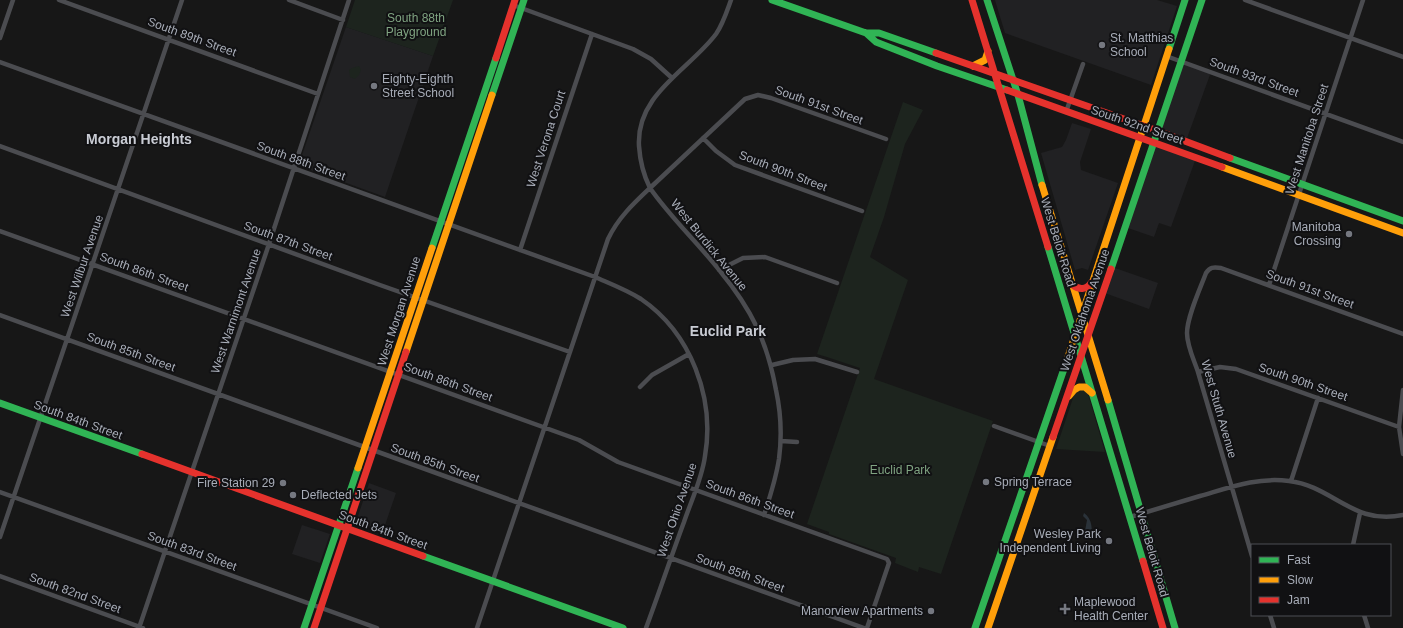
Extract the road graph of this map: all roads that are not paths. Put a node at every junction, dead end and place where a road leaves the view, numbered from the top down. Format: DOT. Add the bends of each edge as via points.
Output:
graph roads {
  1 [pos="13,0"];
  2 [pos="58,0"];
  3 [pos="182,0"];
  4 [pos="289,0"];
  5 [pos="349,0"];
  6 [pos="524,0"];
  7 [pos="731,0"];
  8 [pos="772,0"];
  9 [pos="972,0"];
  10 [pos="987,0"];
  11 [pos="1185,0"];
  12 [pos="1202,0"];
  13 [pos="1245,0"];
  14 [pos="1363,0"];
  15 [pos="514,3"];
  16 [pos="522,8"];
  17 [pos="343,20"];
  18 [pos="866,33"];
  19 [pos="592,34"];
  20 [pos="0,38"];
  21 [pos="1351,38"];
  22 [pos="168,39"];
  23 [pos="988,51"];
  24 [pos="1166,56"];
  25 [pos="1403,57"];
  26 [pos="1181,61"];
  27 [pos="0,62"];
  28 [pos="1083,64"];
  29 [pos="973,66"];
  30 [pos="995,74"];
  31 [pos="672,78"];
  32 [pos="1013,80"];
  33 [pos="1000,88"];
  34 [pos="318,94"];
  35 [pos="1018,95"];
  36 [pos="1070,100"];
  37 [pos="1066,112"];
  38 [pos="143,114"];
  39 [pos="1326,114"];
  40 [pos="476,116"];
  41 [pos="484,119"];
  42 [pos="1143,126"];
  43 [pos="1158,131"];
  44 [pos="703,138"];
  45 [pos="1139,138"];
  46 [pos="886,139"];
  47 [pos="1155,142"];
  48 [pos="1403,142"];
  49 [pos="0,146"];
  50 [pos="294,169"];
  51 [pos="1302,185"];
  52 [pos="650,188"];
  53 [pos="118,189"];
  54 [pos="1299,196"];
  55 [pos="862,211"];
  56 [pos="1403,221"];
  57 [pos="440,222"];
  58 [pos="448,225"];
  59 [pos="0,231"];
  60 [pos="1403,233"];
  61 [pos="269,244"];
  62 [pos="520,250"];
  63 [pos="92,265"];
  64 [pos="1209,268"];
  65 [pos="719,270"];
  66 [pos="1094,275"];
  67 [pos="595,277"];
  68 [pos="837,283"];
  69 [pos="1073,285"];
  70 [pos="1269,285"];
  71 [pos="415,297"];
  72 [pos="424,300"];
  73 [pos="1082,314"];
  74 [pos="0,316"];
  75 [pos="244,319"];
  76 [pos="1088,334"];
  77 [pos="1403,334"];
  78 [pos="1075,337"];
  79 [pos="67,340"];
  80 [pos="570,352"];
  81 [pos="689,354"];
  82 [pos="1080,356"];
  83 [pos="772,365"];
  84 [pos="390,372"];
  85 [pos="857,372"];
  86 [pos="1198,372"];
  87 [pos="399,375"];
  88 [pos="640,387"];
  89 [pos="1403,390"];
  90 [pos="1092,393"];
  91 [pos="218,395"];
  92 [pos="1318,398"];
  93 [pos="1065,401"];
  94 [pos="0,403"];
  95 [pos="41,418"];
  96 [pos="994,426"];
  97 [pos="1399,427"];
  98 [pos="544,428"];
  99 [pos="781,441"];
  100 [pos="797,442"];
  101 [pos="1039,442"];
  102 [pos="1050,446"];
  103 [pos="365,448"];
  104 [pos="374,451"];
  105 [pos="1403,454"];
  106 [pos="192,473"];
  107 [pos="1290,481"];
  108 [pos="1231,487"];
  109 [pos="695,490"];
  110 [pos="0,492"];
  111 [pos="14,497"];
  112 [pos="519,504"];
  113 [pos="1360,513"];
  114 [pos="1141,514"];
  115 [pos="764,515"];
  116 [pos="1403,515"];
  117 [pos="1130,517"];
  118 [pos="340,526"];
  119 [pos="348,529"];
  120 [pos="0,538"];
  121 [pos="1352,544"];
  122 [pos="165,552"];
  123 [pos="1251,553"];
  124 [pos="670,559"];
  125 [pos="0,576"];
  126 [pos="493,581"];
  127 [pos="312,605"];
  128 [pos="321,608"];
  129 [pos="1270,616"];
  130 [pos="1364,616"];
  131 [pos="140,628"];
  132 [pos="304,628"];
  133 [pos="314,628"];
  134 [pos="377,628"];
  135 [pos="477,628"];
  136 [pos="623,628"];
  137 [pos="646,628"];
  138 [pos="866,628"];
  139 [pos="975,628"];
  140 [pos="988,628"];
  141 [pos="1163,628"];
  142 [pos="1174,628"];
  143 [pos="1274,628"];
  144 [pos="1368,628"];
  1 -- 20 [label="street"];
  2 -- 22 [label="street, South 89th Street"];
  3 -- 22 [label="street, West Wilbur Avenue"];
  4 -- 17 [label="street"];
  5 -- 17 [label="street, West Warnimont Avenue"];
  6 -- 16 [label="main road, West Morgan Avenue"];
  7 -- 31 [label="street, West Burdick Avenue" via="717,32"];
  8 -- 18 [label="main road, South 92nd Street"];
  9 -- 23 [label="main road, West Beloit Road"];
  10 -- 32 [label="main road, West Beloit Road"];
  11 -- 24 [label="main road, West Oklahoma Avenue"];
  12 -- 26 [label="main road, West Oklahoma Avenue"];
  13 -- 21 [label="street"];
  14 -- 21 [label="street, West Manitoba Street"];
  15 -- 16 [label="street"];
  15 -- 40 [label="main road, West Morgan Avenue"];
  16 -- 19 [label="street"];
  16 -- 41 [label="main road, West Morgan Avenue"];
  17 -- 34 [label="street, West Warnimont Avenue"];
  18 -- 29 [label="main road, South 92nd Street" via="879,33"];
  18 -- 33 [label="main road, South 92nd Street" via="876,42"];
  19 -- 31 [label="street" via="633,49 651,59"];
  19 -- 62 [label="street, West Verona Court"];
  21 -- 25 [label="street"];
  21 -- 39 [label="street, West Manitoba Street"];
  22 -- 34 [label="street, South 89th Street"];
  22 -- 38 [label="street, West Wilbur Avenue"];
  23 -- 29 [label="main road" via="985,60"];
  23 -- 30 [label="main road, West Beloit Road"];
  24 -- 26 [label="street, South 93rd Street"];
  24 -- 42 [label="main road, West Oklahoma Avenue"];
  26 -- 39 [label="street, South 93rd Street"];
  26 -- 43 [label="main road, West Oklahoma Avenue"];
  27 -- 38 [label="street, South 88th Street"];
  28 -- 36 [label="street"];
  29 -- 30 [label="main road, South 92nd Street"];
  30 -- 32 [label="main road, South 92nd Street"];
  30 -- 33 [label="main road, West Beloit Road"];
  31 -- 52 [label="street, West Burdick Avenue" via="654,97 640,128 640,156"];
  32 -- 35 [label="main road, West Beloit Road"];
  32 -- 36 [label="main road, South 92nd Street"];
  33 -- 35 [label="main road, South 92nd Street"];
  33 -- 78 [label="main road, West Beloit Road"];
  34 -- 50 [label="street, West Warnimont Avenue"];
  35 -- 37 [label="main road, South 92nd Street"];
  35 -- 69 [label="main road, West Beloit Road"];
  36 -- 37 [label="street"];
  36 -- 42 [label="main road, South 92nd Street"];
  37 -- 45 [label="main road, South 92nd Street"];
  38 -- 50 [label="street, South 88th Street"];
  38 -- 53 [label="street, West Wilbur Avenue"];
  39 -- 48 [label="street, South 93rd Street"];
  39 -- 51 [label="street, West Manitoba Street"];
  40 -- 41 [label="main road"];
  40 -- 57 [label="main road, West Morgan Avenue"];
  41 -- 58 [label="main road, West Morgan Avenue"];
  42 -- 43 [label="main road, South 92nd Street"];
  42 -- 45 [label="main road, West Oklahoma Avenue"];
  43 -- 47 [label="main road, West Oklahoma Avenue"];
  43 -- 51 [label="main road, South 92nd Street"];
  44 -- 46 [label="street, South 91st Street" via="745,99 758,95"];
  44 -- 52 [label="street"];
  44 -- 55 [label="street, South 90th Street" via="735,165"];
  45 -- 47 [label="main road, South 92nd Street"];
  45 -- 66 [label="main road, West Oklahoma Avenue"];
  47 -- 54 [label="main road, South 92nd Street"];
  47 -- 76 [label="main road, West Oklahoma Avenue"];
  49 -- 53 [label="street, South 87th Street"];
  50 -- 57 [label="street, South 88th Street"];
  50 -- 61 [label="street, West Warnimont Avenue"];
  51 -- 54 [label="street, West Manitoba Street"];
  51 -- 56 [label="main road, South 92nd Street"];
  52 -- 65 [label="street, West Burdick Avenue"];
  52 -- 67 [label="street" via="623,214 612,230"];
  53 -- 61 [label="street, South 87th Street"];
  53 -- 63 [label="street, West Wilbur Avenue"];
  54 -- 60 [label="main road, South 92nd Street"];
  54 -- 70 [label="street, West Manitoba Street"];
  57 -- 58 [label="street, South 88th Street"];
  57 -- 71 [label="main road, West Morgan Avenue"];
  58 -- 62 [label="street, South 88th Street"];
  58 -- 72 [label="main road, West Morgan Avenue"];
  59 -- 63 [label="street, South 86th Street"];
  61 -- 71 [label="street, South 87th Street"];
  61 -- 75 [label="street, West Warnimont Avenue"];
  62 -- 67 [label="street, South 88th Street"];
  63 -- 75 [label="street, South 86th Street"];
  63 -- 79 [label="street, West Wilbur Avenue"];
  64 -- 70 [label="street, South 91st Street" via="1221,268"];
  64 -- 86 [label="street, West Stuth Avenue" via="1190,317 1187,332"];
  65 -- 68 [label="street" via="743,258 765,257"];
  65 -- 83 [label="street, West Burdick Avenue" via="754,320"];
  66 -- 69 [label="main road" via="1086,288"];
  66 -- 73 [label="main road, West Oklahoma Avenue"];
  67 -- 80 [label="street"];
  67 -- 81 [label="street, West Ohio Avenue" via="642,300 680,338"];
  69 -- 73 [label="main road, West Beloit Road"];
  70 -- 77 [label="street, South 91st Street"];
  71 -- 72 [label="street, South 87th Street"];
  71 -- 84 [label="main road, West Morgan Avenue"];
  72 -- 80 [label="street, South 87th Street"];
  72 -- 87 [label="main road, West Morgan Avenue"];
  73 -- 76 [label="main road, West Beloit Road"];
  73 -- 78 [label="main road, West Oklahoma Avenue"];
  74 -- 79 [label="street, South 85th Street"];
  75 -- 84 [label="street, South 86th Street"];
  75 -- 91 [label="street, West Warnimont Avenue"];
  76 -- 82 [label="main road, West Oklahoma Avenue"];
  76 -- 114 [label="main road, West Beloit Road"];
  78 -- 82 [label="main road, West Beloit Road"];
  78 -- 101 [label="main road, West Oklahoma Avenue"];
  79 -- 91 [label="street, South 85th Street"];
  79 -- 95 [label="street, West Wilbur Avenue"];
  80 -- 98 [label="street"];
  81 -- 88 [label="street" via="652,375"];
  81 -- 109 [label="street, West Ohio Avenue" via="704,394 707,427 705,457"];
  82 -- 90 [label="main road, West Beloit Road"];
  82 -- 93 [label="main road, West Oklahoma Avenue"];
  83 -- 85 [label="street" via="793,360 815,359"];
  83 -- 99 [label="street, West Burdick Avenue" via="779,403"];
  84 -- 87 [label="street, South 86th Street"];
  84 -- 103 [label="main road, West Morgan Avenue"];
  86 -- 92 [label="street, South 90th Street" via="1220,367 1236,369"];
  86 -- 108 [label="street, West Stuth Avenue"];
  87 -- 98 [label="street, South 86th Street"];
  87 -- 104 [label="main road, West Morgan Avenue"];
  89 -- 97 [label="street"];
  90 -- 93 [label="main road" via="1085,387 1078,387"];
  90 -- 117 [label="main road, West Beloit Road"];
  91 -- 103 [label="street, South 85th Street"];
  91 -- 106 [label="street, West Warnimont Avenue"];
  92 -- 97 [label="street, South 90th Street"];
  92 -- 107 [label="street"];
  93 -- 102 [label="main road, West Oklahoma Avenue"];
  94 -- 95 [label="main road, South 84th Street"];
  95 -- 106 [label="main road, South 84th Street"];
  95 -- 111 [label="street, West Wilbur Avenue"];
  96 -- 101 [label="street"];
  97 -- 105 [label="street"];
  98 -- 109 [label="street, South 86th Street" via="579,440 618,462"];
  98 -- 112 [label="street"];
  99 -- 100 [label="street"];
  99 -- 115 [label="street, West Burdick Avenue" via="778,466"];
  101 -- 102 [label="street"];
  101 -- 139 [label="main road, West Oklahoma Avenue"];
  102 -- 140 [label="main road, West Oklahoma Avenue"];
  103 -- 104 [label="street, South 85th Street"];
  103 -- 118 [label="main road, West Morgan Avenue"];
  104 -- 112 [label="street, South 85th Street"];
  104 -- 119 [label="main road, West Morgan Avenue"];
  106 -- 118 [label="main road, South 84th Street"];
  106 -- 122 [label="street, West Warnimont Avenue"];
  107 -- 108 [label="street" via="1268,480"];
  107 -- 113 [label="street" via="1306,485"];
  108 -- 114 [label="street"];
  108 -- 123 [label="street, West Stuth Avenue"];
  109 -- 115 [label="street, South 86th Street"];
  109 -- 124 [label="street, West Ohio Avenue"];
  110 -- 111 [label="street, South 83rd Street"];
  111 -- 120 [label="street, West Wilbur Avenue"];
  111 -- 122 [label="street, South 83rd Street"];
  112 -- 124 [label="street, South 85th Street"];
  112 -- 126 [label="street"];
  113 -- 116 [label="street" via="1386,517"];
  113 -- 121 [label="street"];
  114 -- 117 [label="street"];
  114 -- 142 [label="main road, West Beloit Road"];
  115 -- 138 [label="street, South 86th Street" via="889,561"];
  117 -- 141 [label="main road, West Beloit Road"];
  118 -- 119 [label="main road, South 84th Street"];
  118 -- 127 [label="main road, West Morgan Avenue"];
  119 -- 126 [label="main road, South 84th Street"];
  119 -- 128 [label="main road, West Morgan Avenue"];
  122 -- 127 [label="street, South 83rd Street"];
  122 -- 131 [label="street, West Warnimont Avenue"];
  124 -- 137 [label="street, West Ohio Avenue"];
  124 -- 138 [label="street, South 85th Street"];
  125 -- 131 [label="street, South 82nd Street"];
  126 -- 135 [label="street"];
  126 -- 136 [label="main road, South 84th Street"];
  127 -- 128 [label="street, South 83rd Street"];
  127 -- 132 [label="main road, West Morgan Avenue"];
  128 -- 133 [label="main road, West Morgan Avenue"];
  128 -- 134 [label="street, South 83rd Street"];
  129 -- 143 [label="street"];
  130 -- 144 [label="street"];
}
